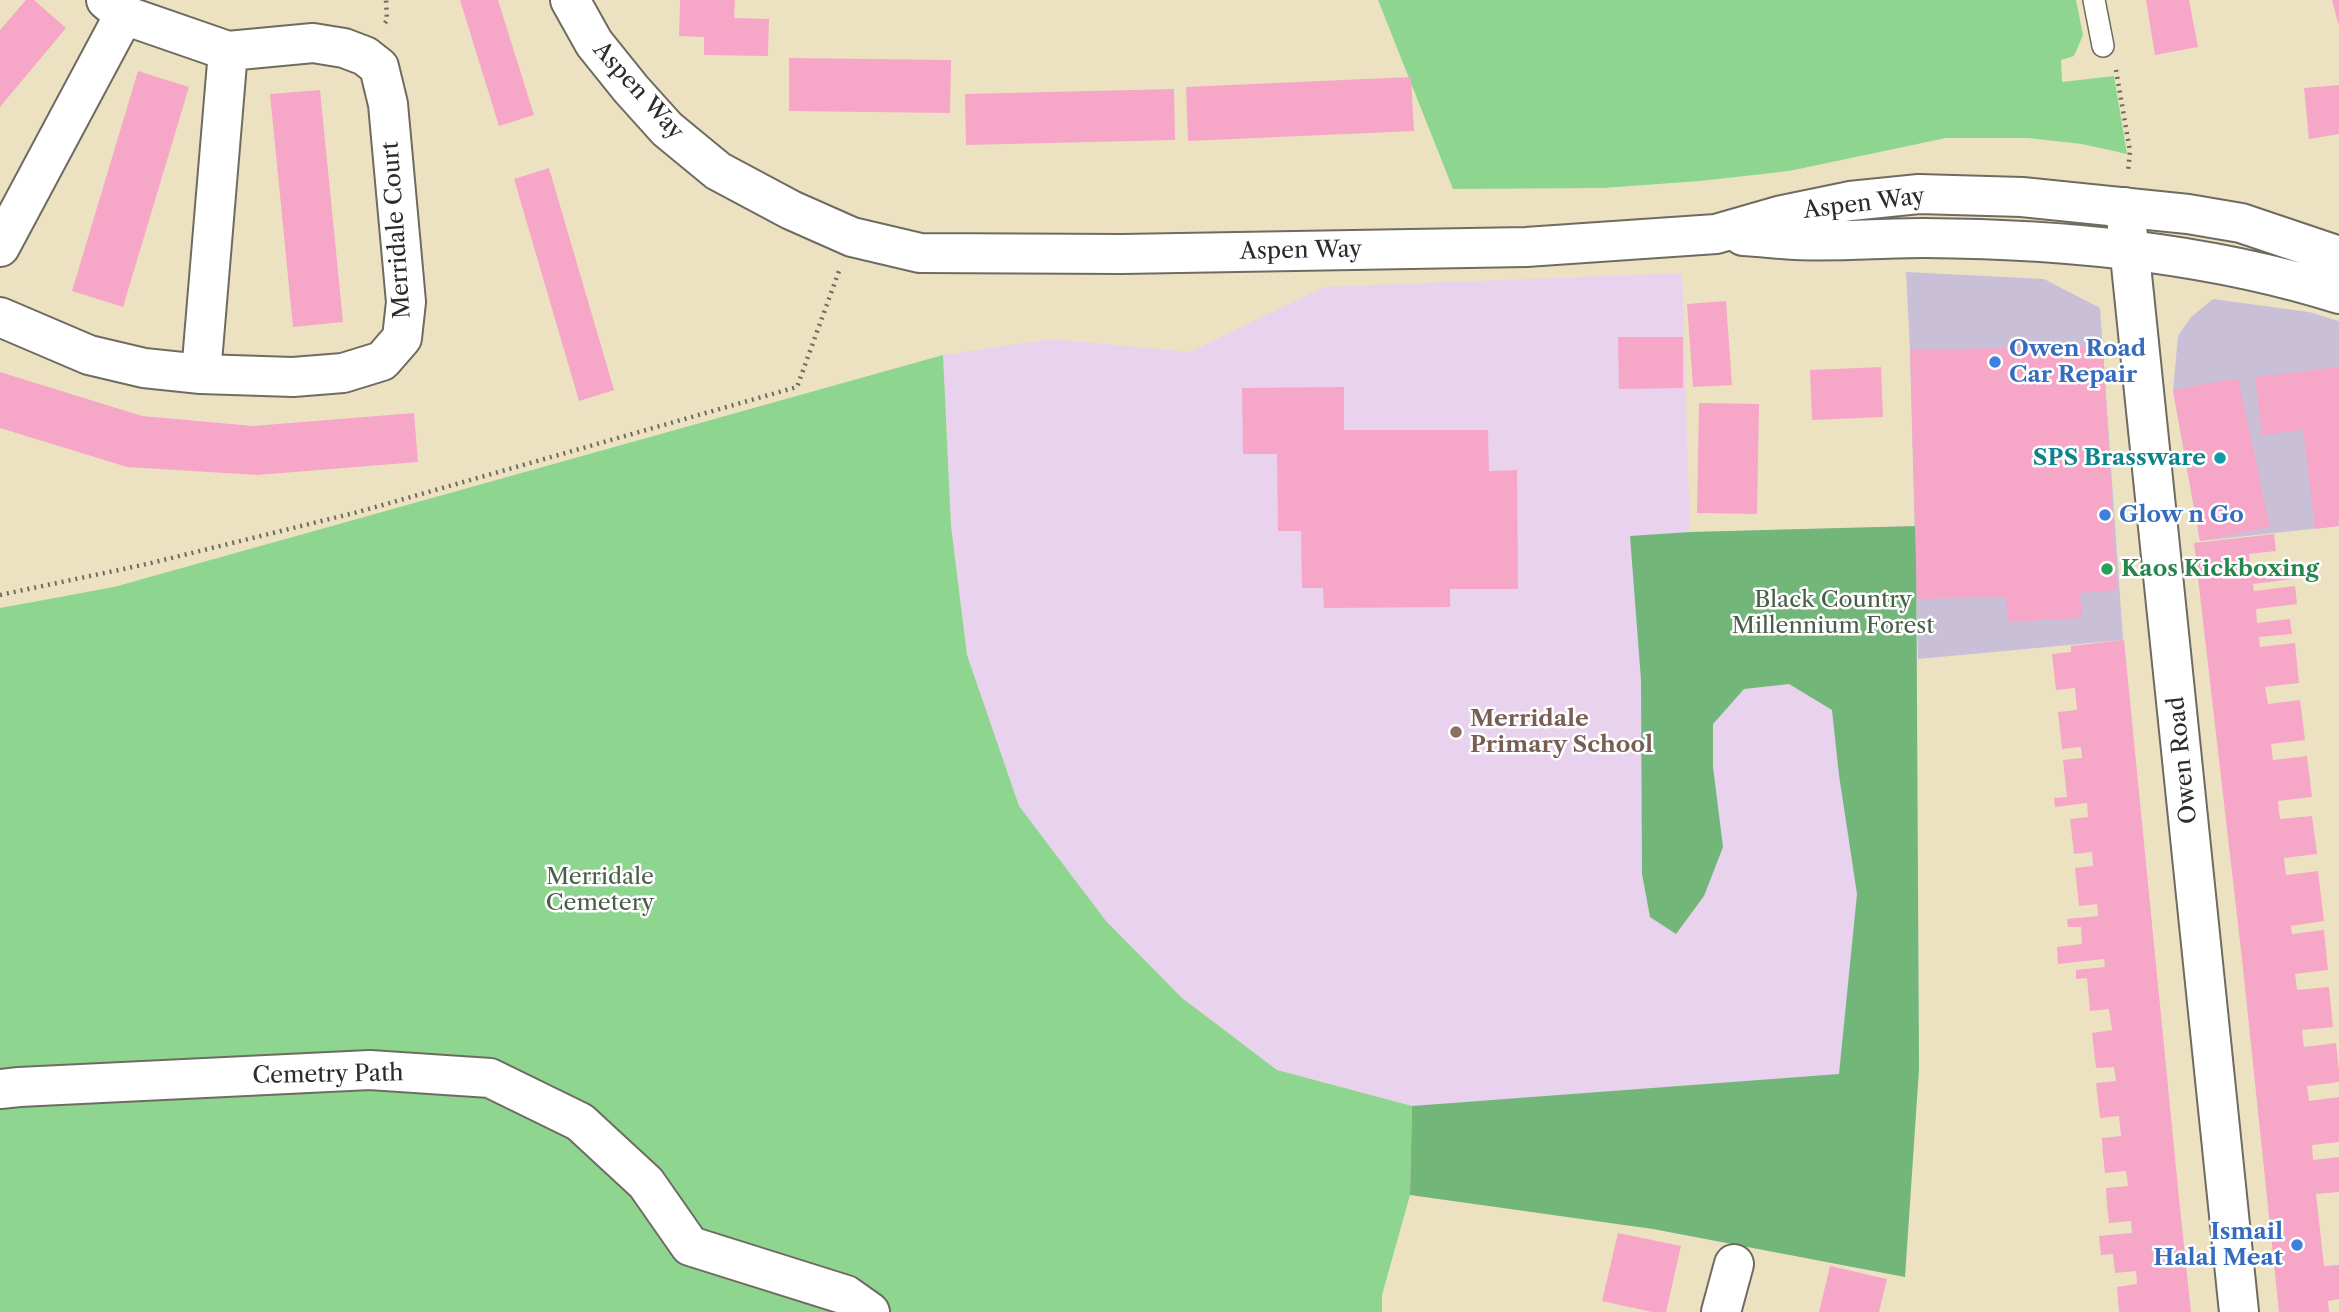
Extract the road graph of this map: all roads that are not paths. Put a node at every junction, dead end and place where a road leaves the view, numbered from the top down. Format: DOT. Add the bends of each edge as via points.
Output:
graph roads {
  1 [pos="570,0"];
  2 [pos="2094,0"];
  3 [pos="115,8"];
  4 [pos="2103,46"];
  5 [pos="228,51"];
  6 [pos="2125,207"];
  7 [pos="1716,234"];
  8 [pos="0,247"];
  9 [pos="2130,250"];
  10 [pos="2339,256"];
  11 [pos="2339,294"];
  12 [pos="0,317"];
  13 [pos="201,374"];
  14 [pos="0,1090"];
  15 [pos="1734,1264"];
  16 [pos="870,1312"];
  17 [pos="1721,1312"];
  18 [pos="2239,1312"];
  1 -- 7 [label="street, Aspen Way" via="594,43 667,130 718,171 852,237 920,253 1526,247"];
  2 -- 4 [label="lane"];
  3 -- 5 [label="street, Merridale Court"];
  3 -- 8 [label="street, Merridale Court"];
  5 -- 13 [label="street"];
  5 -- 13 [label="street, Merridale Court" via="313,43 344,48 379,67 388,104 404,326 402,338 382,361 343,373"];
  6 -- 7 [label="street, Aspen Way" via="1919,194 1836,204"];
  6 -- 9 [label="street, Owen Road"];
  6 -- 10 [label="street, Aspen Way" via="2241,223"];
  7 -- 9 [label="street" via="1798,240 2042,242"];
  9 -- 11 [label="street" via="2295,280"];
  9 -- 18 [label="street, Owen Road"];
  12 -- 13 [label="street, Merridale Court" via="89,355 144,368"];
  14 -- 16 [label="street, Cemetry Path" via="370,1070 490,1079 580,1122 646,1183 690,1246 846,1295"];
  15 -- 17 [label="street"];
}
